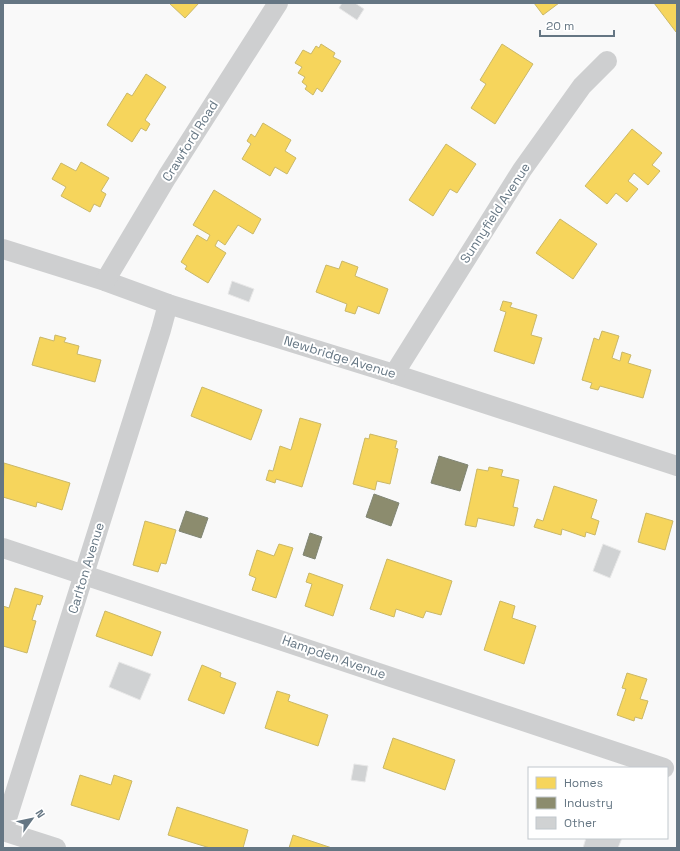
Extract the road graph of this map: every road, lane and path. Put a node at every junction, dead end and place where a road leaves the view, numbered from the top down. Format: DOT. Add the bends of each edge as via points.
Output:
graph roads {
  1 [pos="278,3"];
  2 [pos="607,60"];
  3 [pos="3,249"];
  4 [pos="105,281"];
  5 [pos="168,304"];
  6 [pos="394,374"];
  7 [pos="677,466"];
  8 [pos="3,548"];
  9 [pos="84,574"];
  10 [pos="661,767"];
  11 [pos="3,831"];
  12 [pos="56,848"];
  1 -- 4 [label="street, Crawford Road" via="167,177"];
  2 -- 6 [label="street, Sunnyfield Avenue" via="582,86 522,170"];
  3 -- 4 [label="street, Newbridge Avenue"];
  4 -- 5 [label="street, Newbridge Avenue"];
  5 -- 6 [label="street, Newbridge Avenue"];
  5 -- 9 [label="street, Carlton Avenue"];
  6 -- 7 [label="street, Newbridge Avenue"];
  8 -- 9 [label="street, Hampden Avenue"];
  9 -- 10 [label="street, Hampden Avenue"];
  9 -- 11 [label="street, Carlton Avenue"];
  11 -- 12 [label="street"];
}
